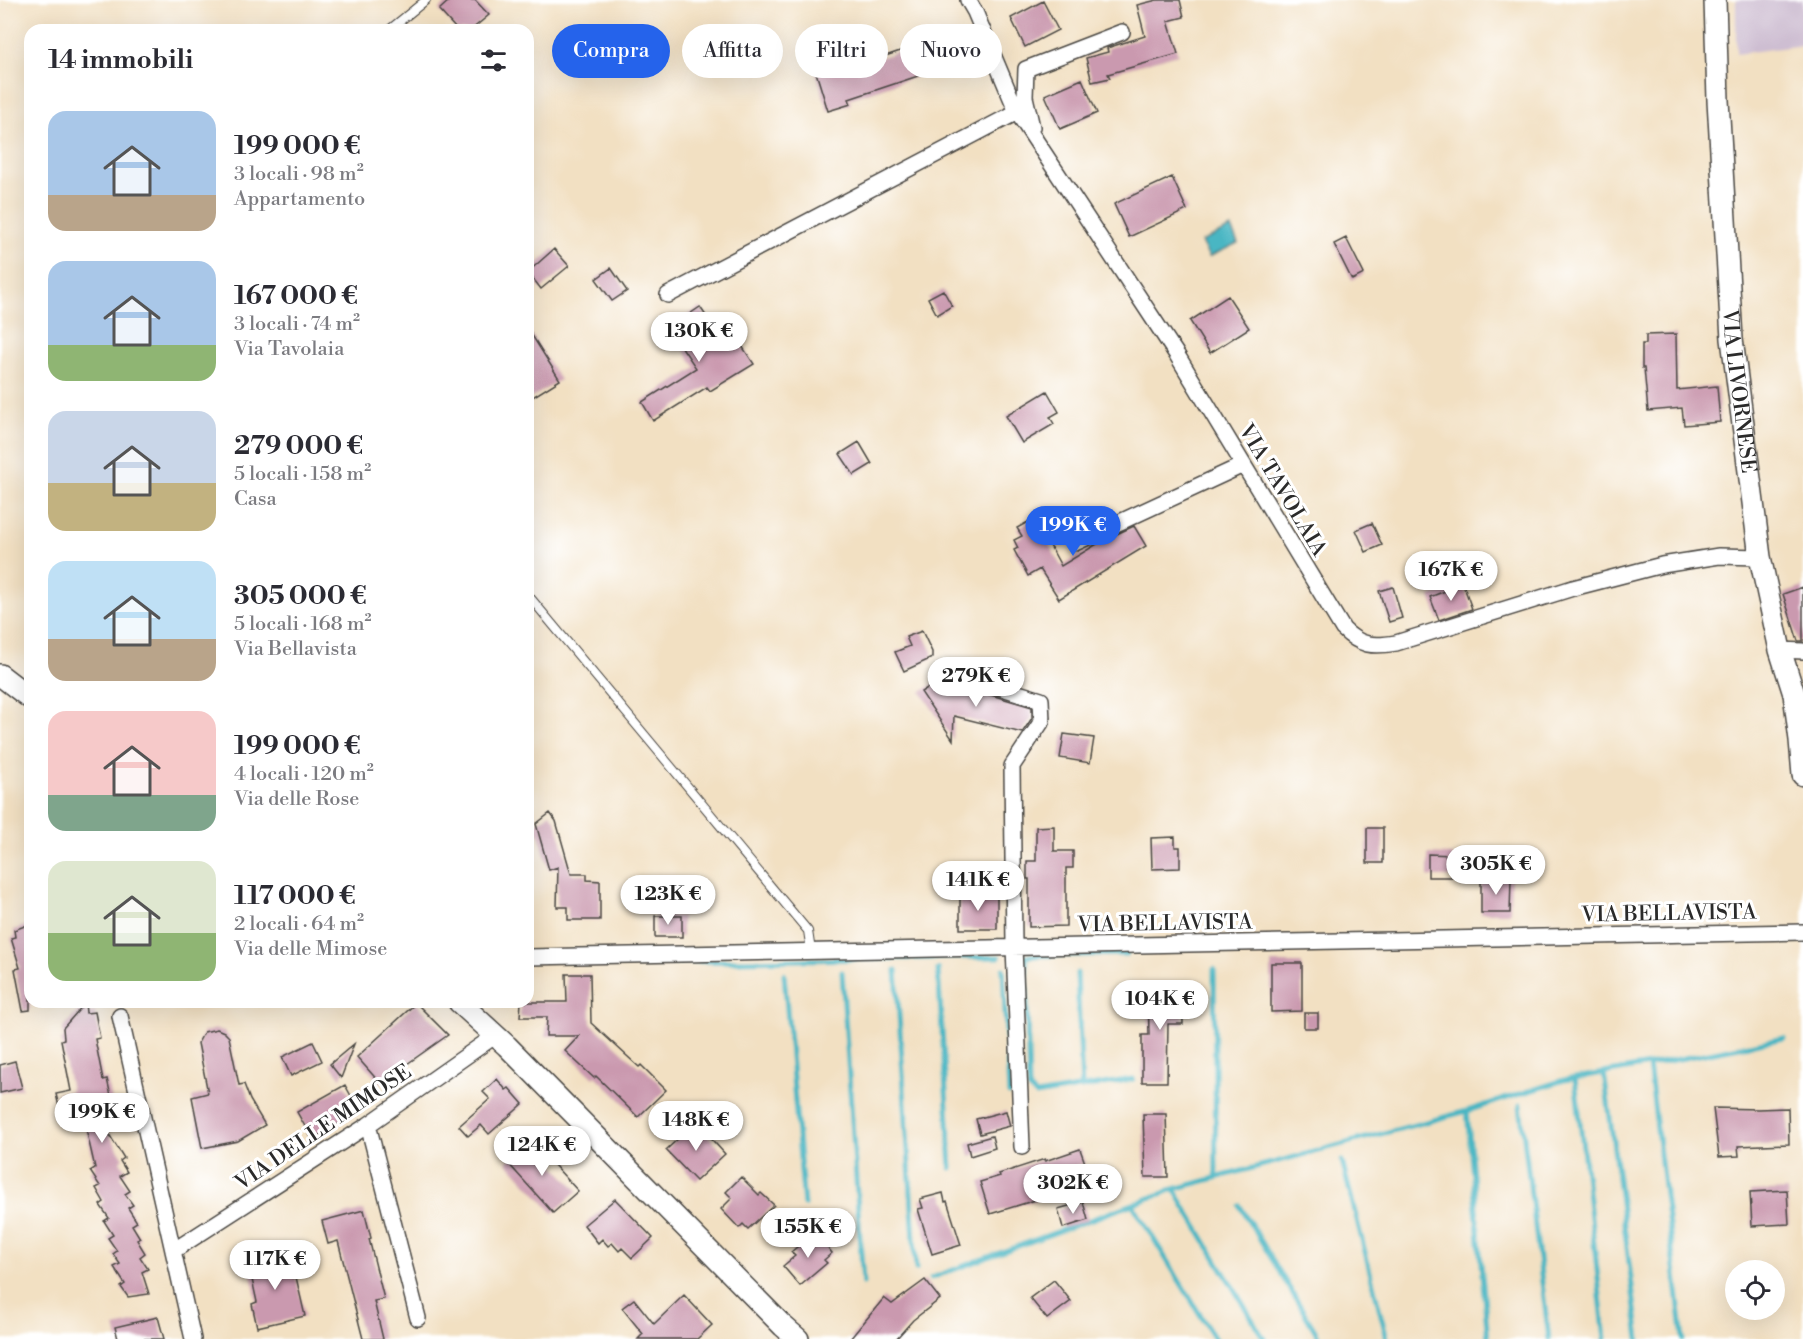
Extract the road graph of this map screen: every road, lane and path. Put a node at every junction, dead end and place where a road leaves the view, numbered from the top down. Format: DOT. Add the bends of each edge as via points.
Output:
graph roads {
  1 [pos="426,0"];
  2 [pos="968,0"];
  3 [pos="1715,0"];
  4 [pos="396,24"];
  5 [pos="1122,32"];
  6 [pos="1017,112"];
  7 [pos="1035,137"];
  8 [pos="668,295"];
  9 [pos="1243,465"];
  10 [pos="1075,543"];
  11 [pos="1760,557"];
  12 [pos="534,602"];
  13 [pos="1780,650"];
  14 [pos="1803,651"];
  15 [pos="0,675"];
  16 [pos="967,677"];
  17 [pos="24,693"];
  18 [pos="1803,776"];
  19 [pos="1803,932"];
  20 [pos="1014,947"];
  21 [pos="811,951"];
  22 [pos="534,957"];
  23 [pos="466,1008"];
  24 [pos="120,1016"];
  25 [pos="496,1035"];
  26 [pos="368,1125"];
  27 [pos="1022,1147"];
  28 [pos="173,1251"];
  29 [pos="418,1318"];
  30 [pos="193,1339"];
  31 [pos="798,1339"];
  1 -- 4 [label="lane"];
  2 -- 6 [label="street, VIA TAVOLAIA"];
  3 -- 11 [label="main road, VIA LIVORNESE" via="1732,339"];
  5 -- 7 [label="street" via="1026,69 1025,97"];
  6 -- 7 [label="street, VIA TAVOLAIA"];
  6 -- 8 [label="street"];
  7 -- 9 [label="street, VIA TAVOLAIA" via="1177,355"];
  9 -- 10 [label="street"];
  9 -- 11 [label="street, VIA TAVOLAIA" via="1343,629 1370,646 1396,643 1662,565 1719,556"];
  11 -- 13 [label="main road, VIA LIVORNESE"];
  12 -- 21 [label="lane" via="808,932"];
  13 -- 14 [label="street"];
  13 -- 18 [label="main road, VIA LIVORNESE" via="1794,694"];
  15 -- 17 [label="main road"];
  16 -- 20 [label="street" via="1041,700 1042,721 1012,766"];
  19 -- 20 [label="street, VIA BELLAVISTA"];
  20 -- 21 [label="street, VIA BELLAVISTA"];
  20 -- 27 [label="street"];
  21 -- 22 [label="street, VIA BELLAVISTA"];
  23 -- 25 [label="main road"];
  24 -- 28 [label="street"];
  25 -- 26 [label="street, VIA DELLE MIMOSE"];
  25 -- 31 [label="main road"];
  26 -- 28 [label="street, VIA DELLE MIMOSE"];
  26 -- 29 [label="street"];
  28 -- 30 [label="street"];
}
